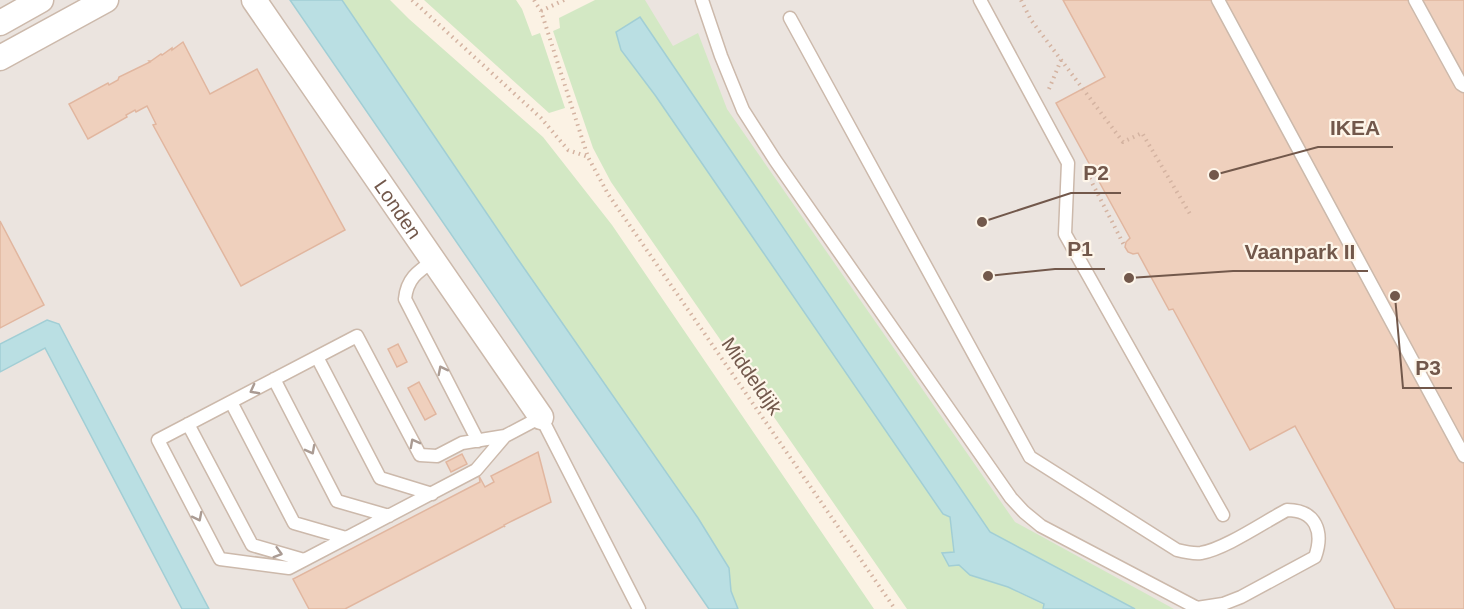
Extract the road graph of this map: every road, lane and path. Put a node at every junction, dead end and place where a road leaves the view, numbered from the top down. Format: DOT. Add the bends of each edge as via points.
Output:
graph roads {
  1 [pos="41,0"];
  2 [pos="106,0"];
  3 [pos="254,0"];
  4 [pos="412,0"];
  5 [pos="534,0"];
  6 [pos="564,0"];
  7 [pos="702,0"];
  8 [pos="980,0"];
  9 [pos="1021,0"];
  10 [pos="1218,0"];
  11 [pos="1415,0"];
  12 [pos="541,10"];
  13 [pos="790,18"];
  14 [pos="0,22"];
  15 [pos="0,58"];
  16 [pos="1464,86"];
  17 [pos="588,157"];
  18 [pos="1190,214"];
  19 [pos="433,261"];
  20 [pos="317,357"];
  21 [pos="274,380"];
  22 [pos="231,402"];
  23 [pos="541,417"];
  24 [pos="188,424"];
  25 [pos="505,436"];
  26 [pos="478,441"];
  27 [pos="1464,456"];
  28 [pos="432,494"];
  29 [pos="1223,515"];
  30 [pos="389,516"];
  31 [pos="346,538"];
  32 [pos="304,560"];
  33 [pos="639,609"];
  34 [pos="895,609"];
  35 [pos="1198,609"];
  1 -- 14 [label="street"];
  2 -- 15 [label="street"];
  3 -- 19 [label="street, Londen"];
  4 -- 17 [label="path" via="541,118 568,150"];
  5 -- 12 [label="path, Middeldijk"];
  6 -- 12 [label="path"];
  7 -- 35 [label="lane" via="743,110 1011,498 1041,526"];
  8 -- 29 [label="lane" via="1068,163 1065,234"];
  9 -- 18 [label="path" via="1031,20 1123,142 1142,133"];
  10 -- 27 [label="lane"];
  11 -- 16 [label="lane"];
  12 -- 17 [label="path, Middeldijk"];
  13 -- 35 [label="lane" via="1030,457 1177,550 1191,553 1216,548 1287,510 1296,510 1314,522 1320,544 1315,557 1241,597"];
  17 -- 34 [label="path, Middeldijk" via="608,194"];
  19 -- 23 [label="street, Londen"];
  26 -- 19 [label="lane, one-way" via="405,299 413,275"];
  20 -- 21 [label="lane"];
  26 -- 20 [label="lane, one-way" via="462,443 437,456 420,455 357,336"];
  20 -- 28 [label="lane" via="380,478"];
  21 -- 22 [label="lane, one-way"];
  21 -- 30 [label="lane, one-way" via="337,501"];
  22 -- 24 [label="lane"];
  22 -- 31 [label="lane" via="294,523"];
  23 -- 25 [label="lane"];
  23 -- 33 [label="lane"];
  24 -- 32 [label="lane, one-way" via="252,545"];
  24 -- 32 [label="lane, one-way" via="158,440 220,559 289,568"];
  25 -- 26 [label="lane"];
  25 -- 28 [label="lane" via="476,470"];
  28 -- 30 [label="lane"];
  30 -- 31 [label="lane"];
  31 -- 32 [label="lane"];
}
